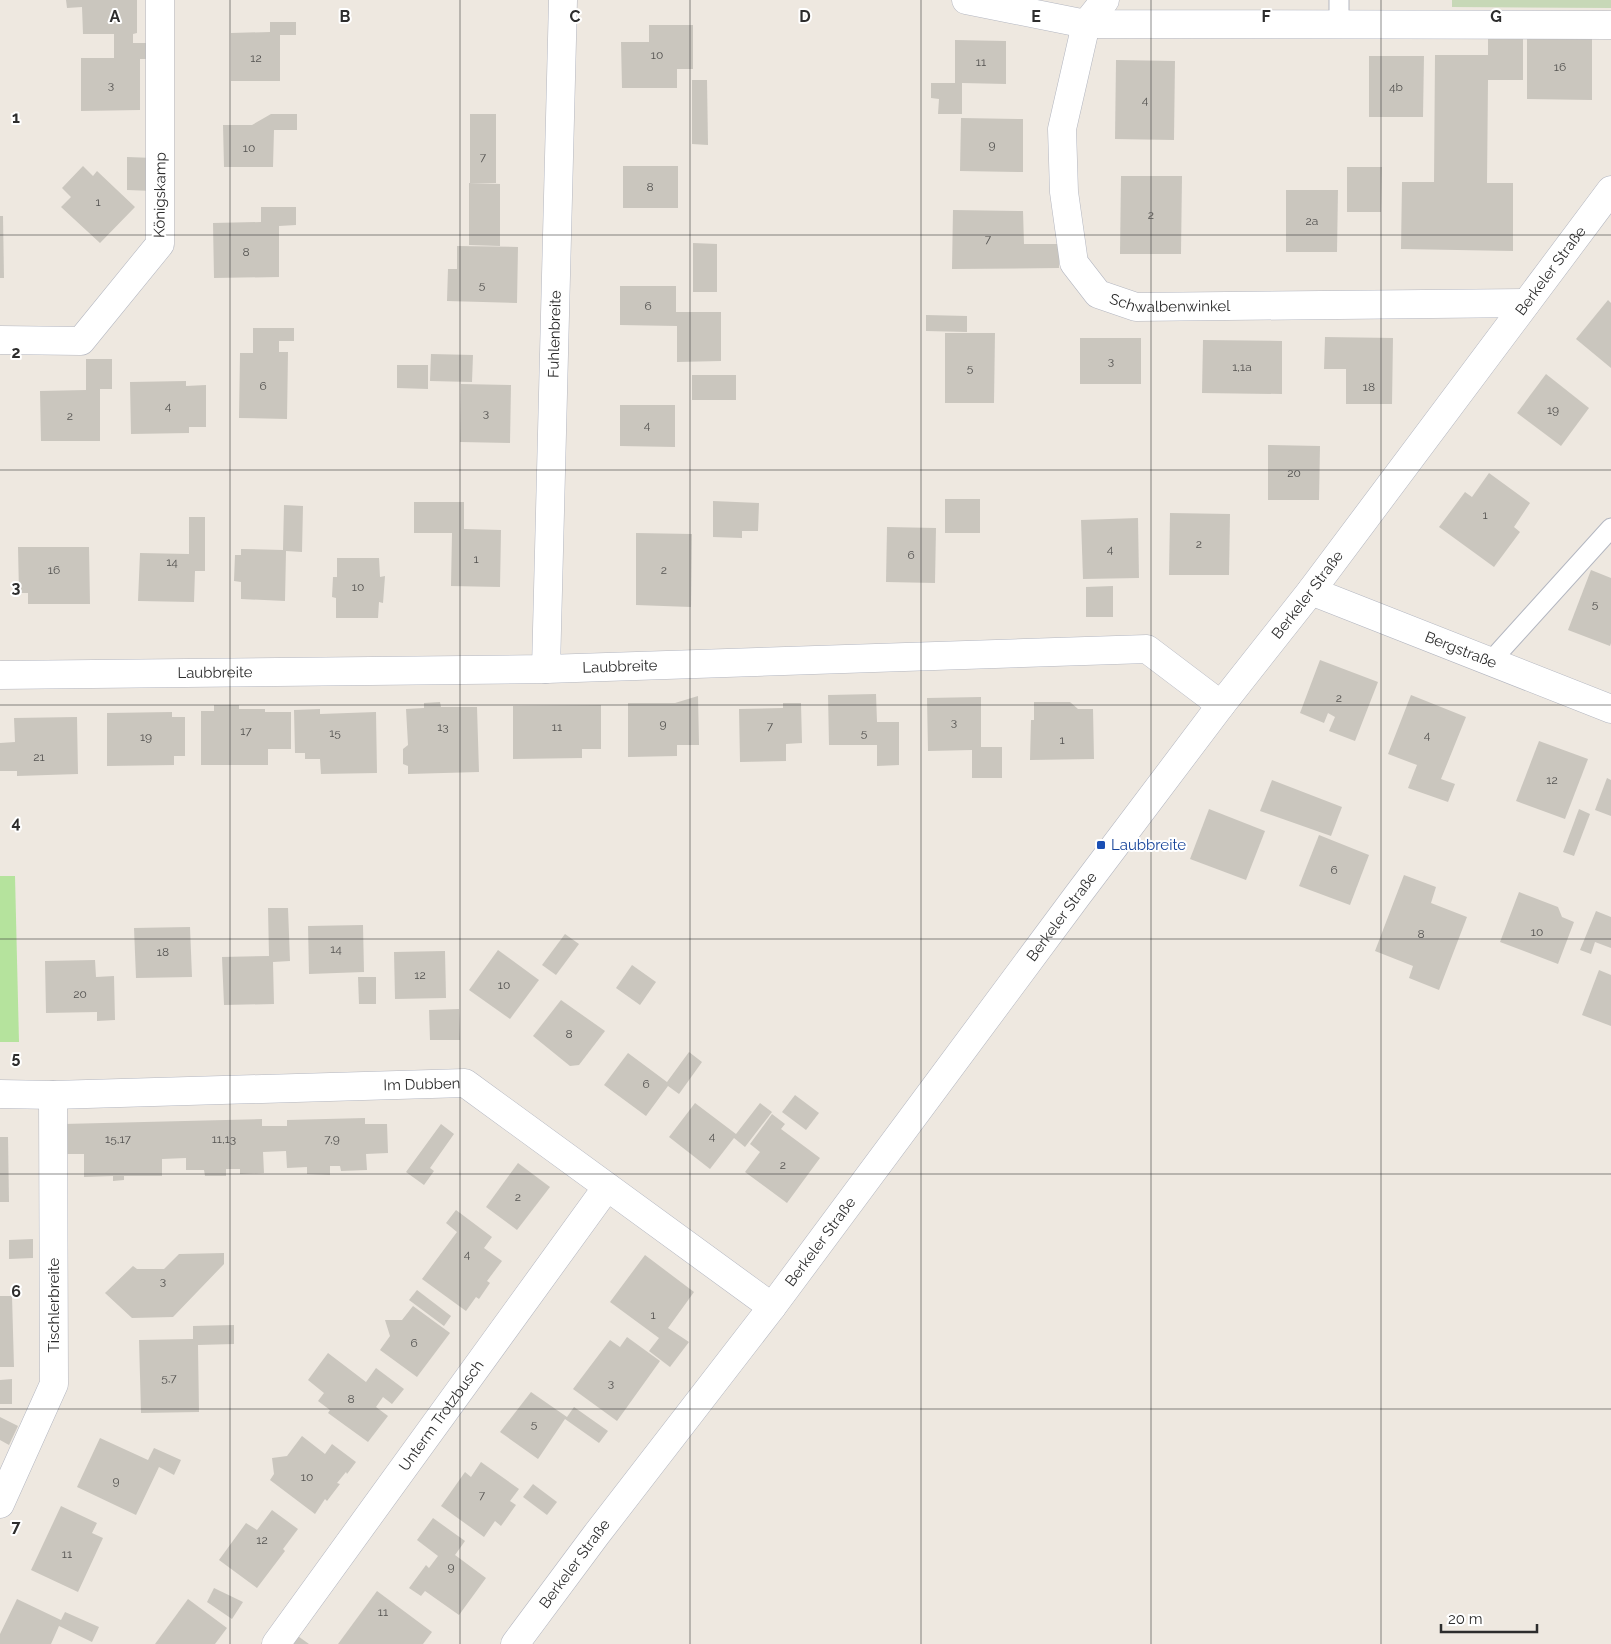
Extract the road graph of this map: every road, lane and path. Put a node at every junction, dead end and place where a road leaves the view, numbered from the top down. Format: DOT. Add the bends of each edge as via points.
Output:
graph roads {
  1 [pos="160,0"];
  2 [pos="563,0"];
  3 [pos="966,0"];
  4 [pos="1105,0"];
  5 [pos="1339,13"];
  6 [pos="1086,24"];
  7 [pos="1611,25"];
  8 [pos="1611,190"];
  9 [pos="1526,302"];
  10 [pos="0,340"];
  11 [pos="1611,528"];
  12 [pos="1310,591"];
  13 [pos="1490,662"];
  14 [pos="546,669"];
  15 [pos="0,675"];
  16 [pos="1222,705"];
  17 [pos="1611,709"];
  18 [pos="0,1094"];
  19 [pos="53,1095"];
  20 [pos="607,1187"];
  21 [pos="772,1307"];
  22 [pos="0,1504"];
  23 [pos="276,1644"];
  24 [pos="515,1644"];
  1 -- 10 [label="street, Königskamp" via="160,244 82,341"];
  2 -- 14 [label="street, Fuhlenbreite"];
  3 -- 6 [label="street"];
  4 -- 6 [label="street"];
  5 -- 6 [label="street"];
  5 -- 7 [label="street"];
  6 -- 9 [label="street, Schwalbenwinkel" via="1062,129 1064,192 1074,262 1098,294 1136,307"];
  8 -- 9 [label="street, Berkeler Straße"];
  9 -- 12 [label="street, Berkeler Straße"];
  11 -- 13 [label="lane"];
  12 -- 13 [label="street, Bergstraße"];
  12 -- 16 [label="street, Berkeler Straße"];
  13 -- 17 [label="street, Bergstraße"];
  14 -- 15 [label="street, Laubbreite"];
  14 -- 16 [label="street, Laubbreite" via="1147,649"];
  16 -- 21 [label="street, Berkeler Straße"];
  18 -- 19 [label="street, Im Dubben"];
  19 -- 20 [label="street, Im Dubben" via="465,1083"];
  19 -- 22 [label="street, Tischlerbreite" via="54,1384"];
  20 -- 21 [label="street, Im Dubben"];
  20 -- 23 [label="street, Unterm Trotzbusch"];
  21 -- 24 [label="street, Berkeler Straße"];
}
